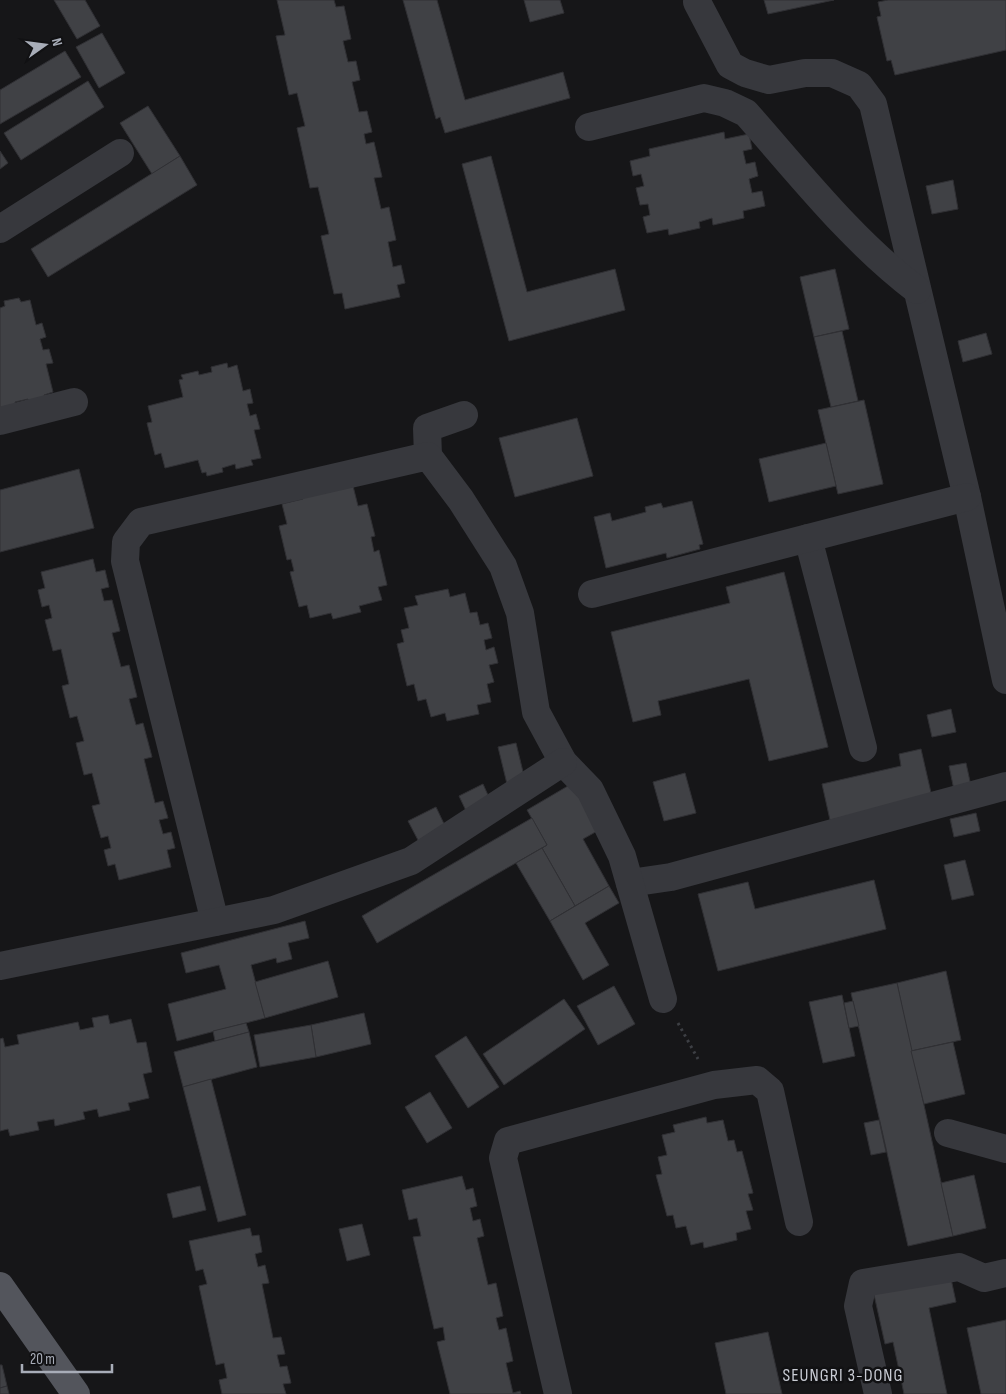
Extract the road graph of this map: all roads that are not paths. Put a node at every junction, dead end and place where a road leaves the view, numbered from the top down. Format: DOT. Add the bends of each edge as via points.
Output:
graph roads {
  1 [pos="697,2"];
  2 [pos="590,127"];
  3 [pos="120,153"];
  4 [pos="0,228"];
  5 [pos="917,290"];
  6 [pos="74,402"];
  7 [pos="464,415"];
  8 [pos="0,421"];
  9 [pos="428,456"];
  10 [pos="967,497"];
  11 [pos="808,538"];
  12 [pos="592,594"];
  13 [pos="1006,680"];
  14 [pos="864,748"];
  15 [pos="563,762"];
  16 [pos="1006,786"];
  17 [pos="630,883"];
  18 [pos="215,922"];
  19 [pos="0,966"];
  20 [pos="669,1009"];
  21 [pos="948,1133"];
  22 [pos="1006,1149"];
  23 [pos="799,1222"];
  24 [pos="1006,1273"];
  25 [pos="4,1299"];
  26 [pos="76,1394"];
  27 [pos="558,1394"];
  28 [pos="878,1394"];
  1 -- 5 [label="street" via="730,65 745,73 769,80 805,73 832,73 859,85 873,104"];
  2 -- 5 [label="street" via="704,98 746,113 864,244"];
  3 -- 4 [label="street"];
  5 -- 10 [label="street"];
  6 -- 8 [label="street"];
  7 -- 9 [label="street" via="427,428"];
  9 -- 15 [label="street" via="503,566 520,613 536,712"];
  9 -- 18 [label="street" via="141,522 126,542 125,561"];
  10 -- 11 [label="street"];
  10 -- 13 [label="street"];
  11 -- 12 [label="street"];
  11 -- 14 [label="street"];
  15 -- 17 [label="street" via="590,790 622,856"];
  15 -- 18 [label="street" via="411,860 274,910"];
  16 -- 17 [label="street" via="671,877"];
  17 -- 20 [label="street"];
  18 -- 19 [label="street"];
  21 -- 22 [label="street"];
  23 -- 27 [label="street" via="770,1091 757,1080 714,1086 508,1141 503,1158"];
  24 -- 28 [label="street" via="984,1278 959,1266 863,1283 858,1306"];
  25 -- 26 [label="main road"];
}
